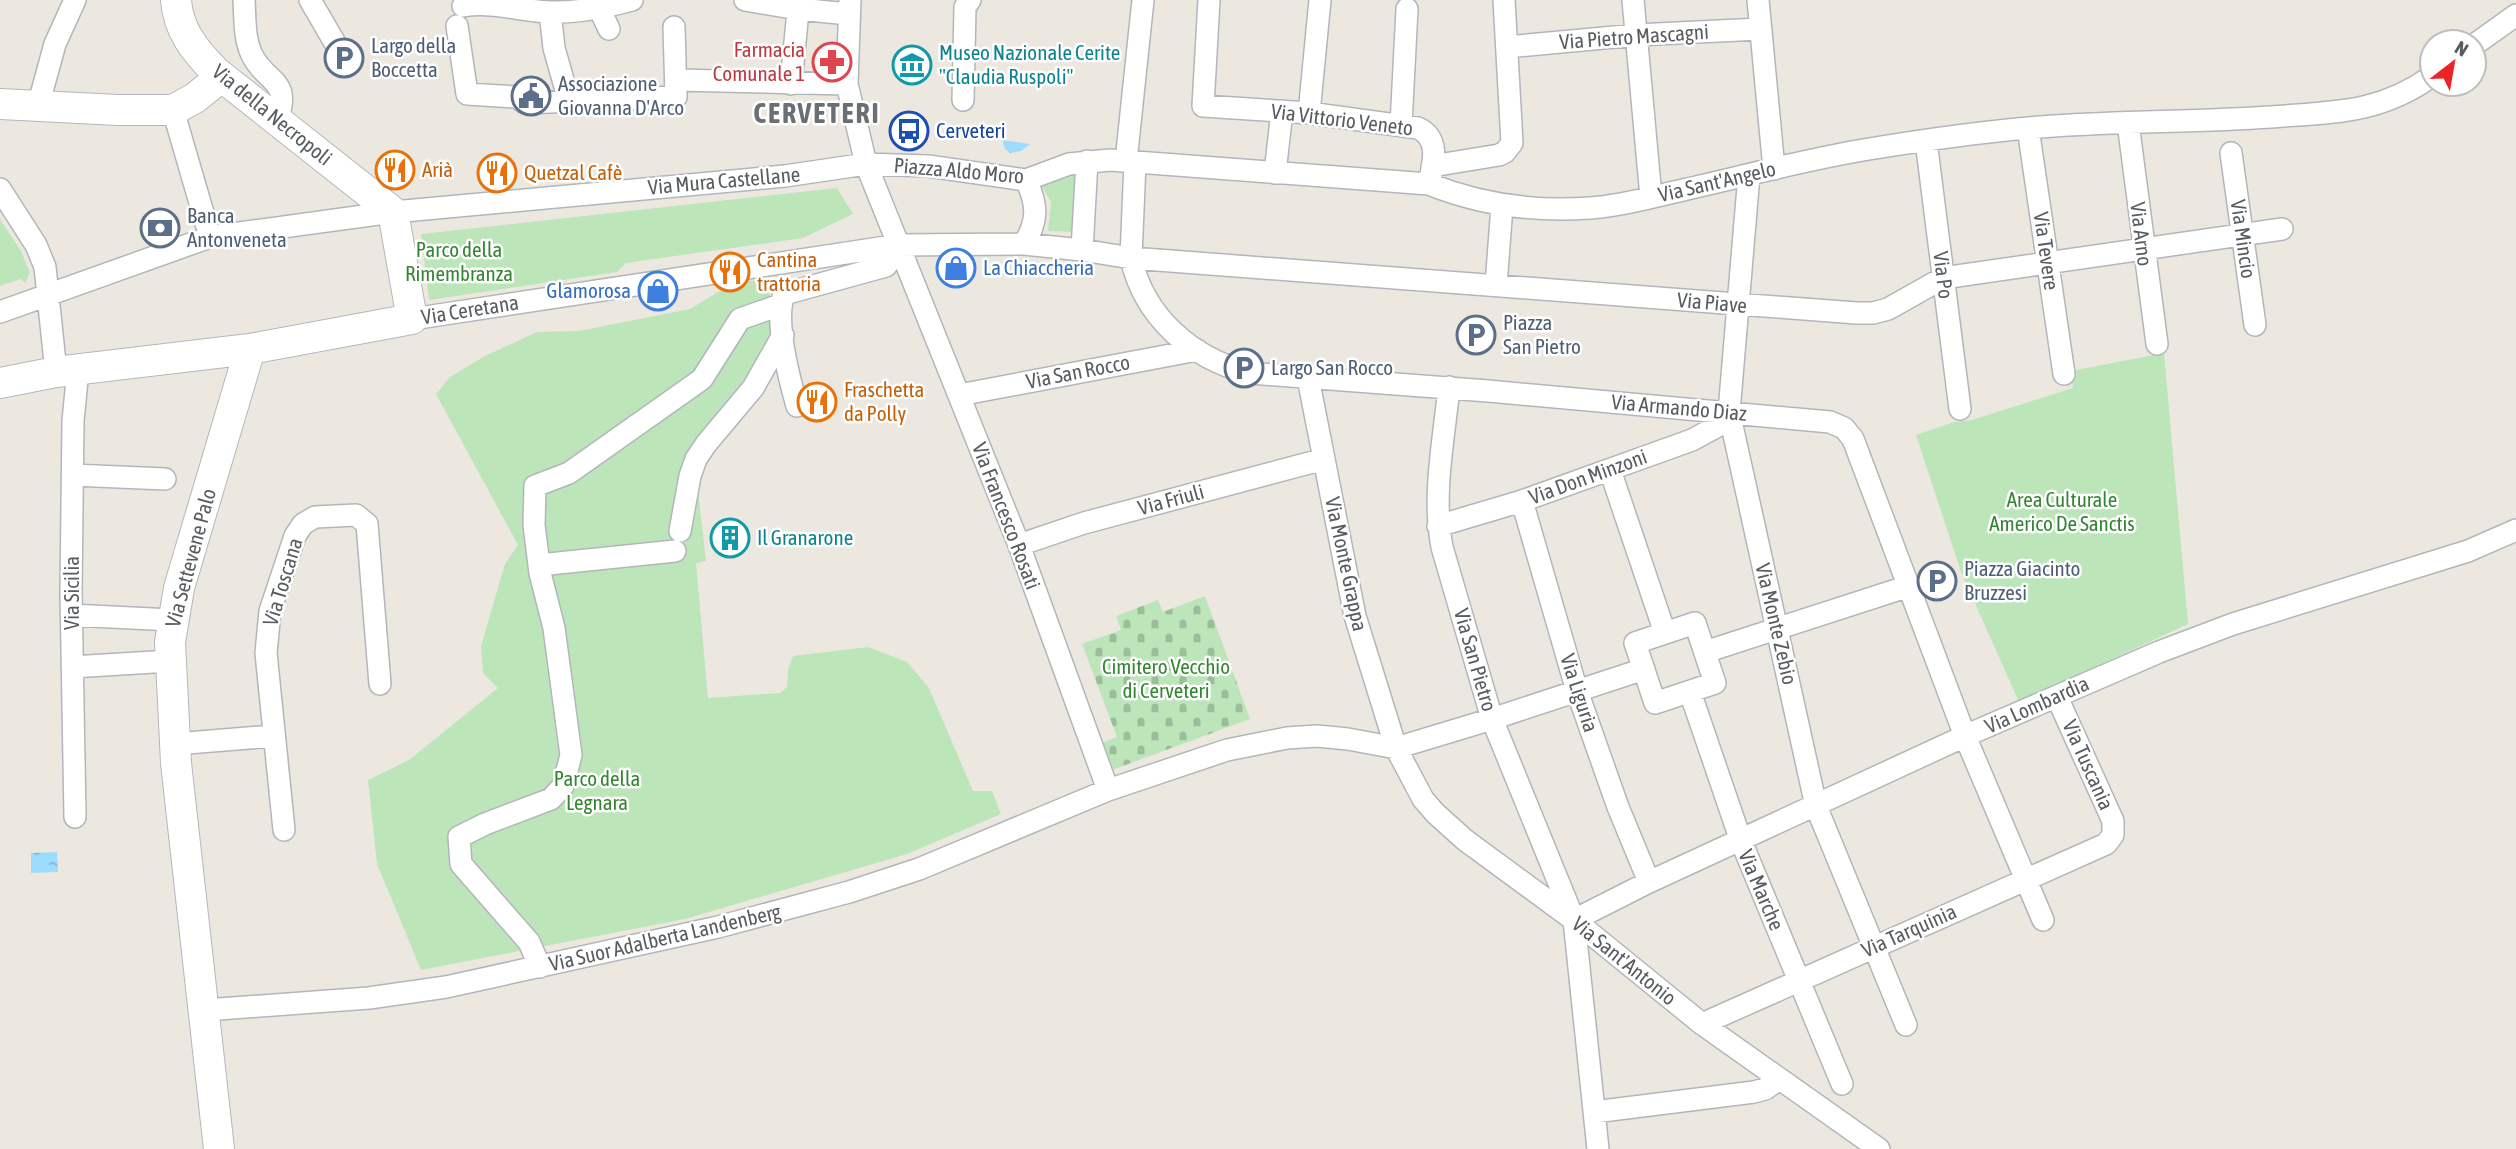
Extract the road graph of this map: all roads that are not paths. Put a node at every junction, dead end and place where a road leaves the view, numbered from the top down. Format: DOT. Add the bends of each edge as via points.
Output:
graph roads {
  1 [pos="75,0"];
  2 [pos="176,0"];
  3 [pos="244,0"];
  4 [pos="310,0"];
  5 [pos="632,0"];
  6 [pos="745,0"];
  7 [pos="970,0"];
  8 [pos="1143,0"];
  9 [pos="1209,0"];
  10 [pos="1320,0"];
  11 [pos="1504,0"];
  12 [pos="1633,0"];
  13 [pos="1758,0"];
  14 [pos="798,5"];
  15 [pos="849,7"];
  16 [pos="599,8"];
  17 [pos="1408,9"];
  18 [pos="551,12"];
  19 [pos="2516,15"];
  20 [pos="674,27"];
  21 [pos="609,29"];
  22 [pos="1760,29"];
  23 [pos="1636,35"];
  24 [pos="2488,35"];
  25 [pos="335,43"];
  26 [pos="1507,47"];
  27 [pos="792,74"];
  28 [pos="221,77"];
  29 [pos="677,80"];
  30 [pos="847,84"];
  31 [pos="2418,86"];
  32 [pos="963,100"];
  33 [pos="569,101"];
  34 [pos="0,104"];
  35 [pos="38,106"];
  36 [pos="173,110"];
  37 [pos="1282,111"];
  38 [pos="1310,113"];
  39 [pos="277,121"];
  40 [pos="2128,123"];
  41 [pos="1401,125"];
  42 [pos="2028,128"];
  43 [pos="1926,141"];
  44 [pos="2231,153"];
  45 [pos="1087,161"];
  46 [pos="1131,162"];
  47 [pos="866,164"];
  48 [pos="1774,169"];
  49 [pos="1275,173"];
  50 [pos="1430,175"];
  51 [pos="1749,175"];
  52 [pos="1026,180"];
  53 [pos="0,189"];
  54 [pos="1651,197"];
  55 [pos="1502,206"];
  56 [pos="393,212"];
  57 [pos="2282,229"];
  58 [pos="2242,235"];
  59 [pos="211,237"];
  60 [pos="1024,244"];
  61 [pos="899,245"];
  62 [pos="2143,248"];
  63 [pos="1083,250"];
  64 [pos="1131,258"];
  65 [pos="2047,264"];
  66 [pos="1943,278"];
  67 [pos="1496,285"];
  68 [pos="47,295"];
  69 [pos="780,305"];
  70 [pos="1737,305"];
  71 [pos="0,312"];
  72 [pos="412,318"];
  73 [pos="2255,325"];
  74 [pos="783,335"];
  75 [pos="2157,344"];
  76 [pos="250,349"];
  77 [pos="1196,350"];
  78 [pos="67,371"];
  79 [pos="2064,374"];
  80 [pos="1308,378"];
  81 [pos="0,383"];
  82 [pos="1449,387"];
  83 [pos="959,395"];
  84 [pos="797,406"];
  85 [pos="1960,409"];
  86 [pos="1729,412"];
  87 [pos="1324,459"];
  88 [pos="1610,470"];
  89 [pos="72,475"];
  90 [pos="165,479"];
  91 [pos="1522,501"];
  92 [pos="1438,526"];
  93 [pos="2516,530"];
  94 [pos="1019,545"];
  95 [pos="539,565"];
  96 [pos="1909,586"];
  97 [pos="71,615"];
  98 [pos="172,620"];
  99 [pos="1777,629"];
  100 [pos="1665,633"];
  101 [pos="1705,652"];
  102 [pos="170,661"];
  103 [pos="72,667"];
  104 [pos="1644,669"];
  105 [pos="380,684"];
  106 [pos="1577,691"];
  107 [pos="1690,692"];
  108 [pos="2057,696"];
  109 [pos="1492,719"];
  110 [pos="273,736"];
  111 [pos="1965,736"];
  112 [pos="175,744"];
  113 [pos="1396,748"];
  114 [pos="1108,790"];
  115 [pos="1816,806"];
  116 [pos="75,817"];
  117 [pos="284,830"];
  118 [pos="2113,835"];
  119 [pos="1741,841"];
  120 [pos="2026,880"];
  121 [pos="1649,882"];
  122 [pos="2043,919"];
  123 [pos="1574,920"];
  124 [pos="1874,946"];
  125 [pos="540,967"];
  126 [pos="1798,980"];
  127 [pos="205,1010"];
  128 [pos="1702,1024"];
  129 [pos="1906,1025"];
  130 [pos="1777,1080"];
  131 [pos="1842,1084"];
  132 [pos="1594,1112"];
  133 [pos="219,1149"];
  134 [pos="1598,1149"];
  135 [pos="1879,1149"];
  1 -- 35 [label="street" via="55,44"];
  2 -- 28 [label="street, Via della Necropoli" via="188,40"];
  3 -- 39 [label="street" via="250,50 282,96"];
  4 -- 25 [label="street"];
  5 -- 16 [label="street"];
  6 -- 14 [label="street"];
  7 -- 32 [label="street" via="965,7"];
  8 -- 46 [label="street, Via Armando Diaz"];
  9 -- 37 [label="street, Via Vittorio Veneto" via="1203,106"];
  10 -- 38 [label="street"];
  11 -- 26 [label="street"];
  12 -- 23 [label="street"];
  13 -- 22 [label="street"];
  14 -- 15 [label="street"];
  14 -- 27 [label="street"];
  15 -- 30 [label="street, Piazza Aldo Moro"];
  16 -- 18 [label="street"];
  16 -- 21 [label="street"];
  17 -- 41 [label="street"];
  18 -- 33 [label="street" via="554,48"];
  18 -- 33 [label="street" via="500,5 460,16 467,94 516,97 525,103"];
  19 -- 24 [label="street"];
  20 -- 29 [label="street"];
  22 -- 23 [label="street, Via Pietro Mascagni"];
  22 -- 48 [label="street"];
  23 -- 26 [label="street, Via Pietro Mascagni"];
  23 -- 54 [label="street"];
  26 -- 50 [label="street" via="1513,136 1509,147 1499,155"];
  27 -- 29 [label="street"];
  27 -- 30 [label="street"];
  28 -- 36 [label="street"];
  28 -- 39 [label="street, Via della Necropoli"];
  29 -- 33 [label="street"];
  30 -- 47 [label="street, Piazza Aldo Moro"];
  31 -- 40 [label="street, Via Sant'Angelo" via="2388,102 2348,111"];
  34 -- 35 [label="street"];
  35 -- 36 [label="street"];
  36 -- 59 [label="street"];
  37 -- 38 [label="street, Via Vittorio Veneto"];
  37 -- 49 [label="street"];
  38 -- 41 [label="street, Via Vittorio Veneto"];
  39 -- 56 [label="street, Via della Necropoli"];
  40 -- 42 [label="street, Via Sant'Angelo"];
  40 -- 62 [label="street, Via Arno"];
  41 -- 50 [label="street, Via Vittorio Veneto" via="1418,128 1431,138"];
  42 -- 43 [label="street, Via Sant'Angelo"];
  42 -- 65 [label="street, Via Tevere"];
  43 -- 48 [label="street, Via Sant'Angelo"];
  43 -- 66 [label="street, Via Po"];
  44 -- 58 [label="street, Via Mincio"];
  45 -- 46 [label="street, Via Sant'Angelo"];
  45 -- 52 [label="street, Piazza Aldo Moro"];
  45 -- 63 [label="street"];
  46 -- 49 [label="street, Via Sant'Angelo"];
  46 -- 64 [label="street, Via Armando Diaz"];
  47 -- 52 [label="street, Piazza Aldo Moro" via="928,166"];
  47 -- 56 [label="street, Via Mura Castellane" via="785,176"];
  47 -- 61 [label="street"];
  48 -- 51 [label="street, Via Sant'Angelo"];
  49 -- 50 [label="street, Via Sant'Angelo"];
  50 -- 55 [label="street, Via Sant'Angelo" via="1464,197"];
  51 -- 54 [label="street, Via Sant'Angelo"];
  51 -- 70 [label="street, Via Monte Zebio"];
  52 -- 60 [label="street" via="1037,211"];
  53 -- 68 [label="street, Via Sicilia" via="42,257"];
  54 -- 55 [label="street, Via Sant'Angelo" via="1594,208"];
  55 -- 67 [label="street"];
  56 -- 59 [label="street, Via Mura Castellane"];
  56 -- 72 [label="street"];
  57 -- 58 [label="street, Via Piave"];
  58 -- 62 [label="street, Via Piave"];
  58 -- 73 [label="street, Via Mincio"];
  59 -- 68 [label="street, Via Mura Castellane"];
  60 -- 61 [label="street, Via Ceretana"];
  60 -- 63 [label="street, Via Ceretana"];
  61 -- 69 [label="street" via="886,266 783,294"];
  61 -- 72 [label="street, Via Ceretana"];
  61 -- 83 [label="street, Via Francesco Rosati"];
  62 -- 65 [label="street, Via Piave"];
  62 -- 75 [label="street, Via Arno"];
  63 -- 64 [label="street"];
  64 -- 67 [label="street, Via Piave"];
  64 -- 77 [label="street, Via Armando Diaz" via="1151,309"];
  65 -- 66 [label="street, Via Piave"];
  65 -- 79 [label="street, Via Tevere"];
  66 -- 70 [label="street, Via Piave" via="1895,307 1873,313"];
  66 -- 85 [label="street, Via Po"];
  67 -- 70 [label="street, Via Piave"];
  68 -- 71 [label="street, Via Mura Castellane"];
  68 -- 78 [label="street, Via Sicilia"];
  69 -- 74 [label="street"];
  69 -- 95 [label="street" via="740,319 702,379 569,473 535,486"];
  70 -- 86 [label="street, Via Monte Zebio"];
  72 -- 76 [label="street, Via Ceretana"];
  74 -- 84 [label="street"];
  74 -- 95 [label="street" via="753,388 696,459 677,541"];
  76 -- 78 [label="street"];
  76 -- 98 [label="street, Via Settevene Palo"];
  77 -- 80 [label="street, Via Armando Diaz" via="1242,371"];
  77 -- 83 [label="street, Via San Rocco"];
  78 -- 81 [label="street"];
  78 -- 89 [label="street, Via Sicilia" via="73,421"];
  80 -- 82 [label="street, Via Armando Diaz"];
  80 -- 87 [label="street, Via Monte Grappa"];
  82 -- 86 [label="street, Via Armando Diaz"];
  82 -- 92 [label="street, Via San Pietro"];
  83 -- 94 [label="street, Via Francesco Rosati"];
  86 -- 88 [label="street, Via Don Minzoni" via="1705,434"];
  86 -- 96 [label="street, Via Armando Diaz" via="1830,422 1848,432"];
  86 -- 99 [label="street, Via Monte Zebio"];
  87 -- 94 [label="street, Via Friuli" via="1084,523"];
  87 -- 113 [label="street, Via Monte Grappa" via="1350,596"];
  88 -- 91 [label="street, Via Don Minzoni"];
  88 -- 100 [label="street"];
  89 -- 90 [label="street"];
  89 -- 97 [label="street, Via Sicilia"];
  91 -- 92 [label="street, Via Don Minzoni"];
  91 -- 106 [label="street, Via Liguria"];
  92 -- 109 [label="street, Via San Pietro"];
  93 -- 108 [label="street, Via Lombardia" via="2468,551 2206,634"];
  94 -- 114 [label="street, Via Francesco Rosati"];
  95 -- 125 [label="street" via="554,628 570,755 563,786 551,799 459,837 461,864 529,942"];
  96 -- 99 [label="street"];
  96 -- 111 [label="street, Via Armando Diaz"];
  97 -- 98 [label="street"];
  97 -- 103 [label="street, Via Sicilia"];
  98 -- 102 [label="street, Via Settevene Palo"];
  99 -- 101 [label="street"];
  99 -- 115 [label="street, Via Monte Zebio"];
  100 -- 101 [label="street" via="1695,623"];
  100 -- 104 [label="street" via="1635,643"];
  101 -- 107 [label="street" via="1715,684"];
  102 -- 103 [label="street"];
  102 -- 112 [label="street, Via Settevene Palo"];
  103 -- 116 [label="street, Via Sicilia"];
  104 -- 106 [label="street"];
  104 -- 107 [label="street" via="1655,703"];
  105 -- 110 [label="street, Via Toscana" via="367,524 356,515 312,518 295,536 268,620"];
  106 -- 109 [label="street"];
  106 -- 121 [label="street, Via Liguria"];
  107 -- 119 [label="street, Via Marche"];
  108 -- 111 [label="street, Via Lombardia"];
  108 -- 118 [label="street, Via Tuscania" via="2113,821"];
  109 -- 113 [label="street"];
  109 -- 123 [label="street, Via San Pietro"];
  110 -- 112 [label="street"];
  110 -- 117 [label="street, Via Toscana"];
  111 -- 115 [label="street, Via Lombardia"];
  111 -- 120 [label="street, Via Armando Diaz"];
  112 -- 127 [label="street, Via Settevene Palo"];
  113 -- 114 [label="street, Via Suor Adalberta Landenberg" via="1332,737 1287,738 1227,750"];
  113 -- 123 [label="street, Via Sant'Antonio" via="1418,791 1452,830"];
  114 -- 125 [label="street, Via Suor Adalberta Landenberg" via="876,884 718,927"];
  115 -- 119 [label="street, Via Lombardia"];
  115 -- 124 [label="street, Via Monte Zebio"];
  118 -- 120 [label="street, Via Tarquinia" via="2102,847"];
  119 -- 121 [label="street, Via Lombardia"];
  119 -- 126 [label="street, Via Marche"];
  120 -- 122 [label="street, Via Armando Diaz"];
  120 -- 124 [label="street, Via Tarquinia"];
  121 -- 123 [label="street, Via Lombardia"];
  123 -- 128 [label="street, Via Sant'Antonio"];
  123 -- 132 [label="street"];
  124 -- 126 [label="street, Via Tarquinia"];
  124 -- 129 [label="street, Via Monte Zebio"];
  125 -- 127 [label="street, Via Suor Adalberta Landenberg" via="394,995"];
  126 -- 128 [label="street, Via Tarquinia"];
  126 -- 131 [label="street, Via Marche"];
  127 -- 133 [label="street, Via Settevene Palo"];
  128 -- 130 [label="street, Via Sant'Antonio"];
  130 -- 132 [label="street" via="1754,1092"];
  130 -- 135 [label="street, Via Sant'Antonio"];
  132 -- 134 [label="street"];
}
